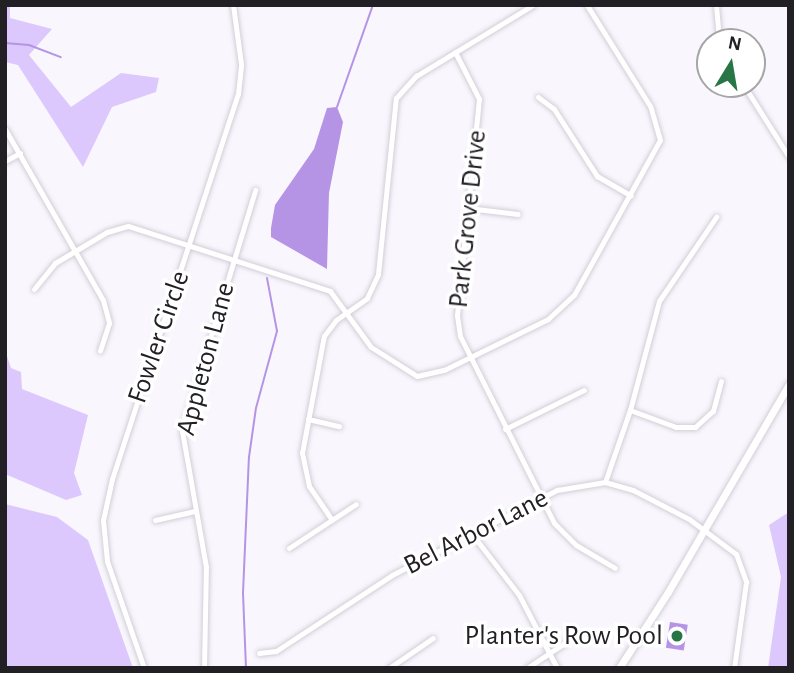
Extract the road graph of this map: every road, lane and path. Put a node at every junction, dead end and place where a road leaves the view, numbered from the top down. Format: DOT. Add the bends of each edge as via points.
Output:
graph roads {
  1 [pos="233,5"];
  2 [pos="533,5"];
  3 [pos="587,5"];
  4 [pos="716,5"];
  5 [pos="718,28"];
  6 [pos="455,52"];
  7 [pos="538,97"];
  8 [pos="752,98"];
  9 [pos="5,129"];
  10 [pos="19,153"];
  11 [pos="789,157"];
  12 [pos="5,161"];
  13 [pos="256,190"];
  14 [pos="631,196"];
  15 [pos="468,208"];
  16 [pos="518,214"];
  17 [pos="716,218"];
  18 [pos="191,244"];
  19 [pos="75,250"];
  20 [pos="234,258"];
  21 [pos="34,289"];
  22 [pos="348,311"];
  23 [pos="100,351"];
  24 [pos="469,358"];
  25 [pos="721,382"];
  26 [pos="789,384"];
  27 [pos="584,390"];
  28 [pos="631,410"];
  29 [pos="308,419"];
  30 [pos="339,426"];
  31 [pos="505,429"];
  32 [pos="605,482"];
  33 [pos="541,498"];
  34 [pos="356,504"];
  35 [pos="195,511"];
  36 [pos="155,520"];
  37 [pos="332,520"];
  38 [pos="704,529"];
  39 [pos="472,534"];
  40 [pos="289,548"];
  41 [pos="615,568"];
  42 [pos="575,636"];
  43 [pos="433,638"];
  44 [pos="259,653"];
  45 [pos="548,655"];
  46 [pos="144,668"];
  47 [pos="204,668"];
  48 [pos="389,668"];
  49 [pos="527,668"];
  50 [pos="556,668"];
  51 [pos="619,668"];
  52 [pos="734,668"];
  1 -- 18 [label="street, Fowler Circle" via="241,64 238,94"];
  2 -- 6 [label="street"];
  3 -- 14 [label="street" via="660,130 656,153"];
  4 -- 5 [label="street"];
  6 -- 15 [label="street, Park Grove Drive" via="479,99"];
  6 -- 22 [label="street" via="416,76 396,98 378,274 367,298"];
  7 -- 14 [label="street" via="554,109 597,176"];
  8 -- 11 [label="street"];
  9 -- 10 [label="street"];
  10 -- 12 [label="street"];
  10 -- 19 [label="street"];
  13 -- 20 [label="street, Appleton Lane"];
  14 -- 24 [label="street" via="564,307"];
  15 -- 16 [label="street"];
  15 -- 24 [label="street, Park Grove Drive" via="457,315"];
  17 -- 28 [label="street" via="659,301"];
  18 -- 19 [label="street" via="128,226"];
  18 -- 20 [label="street"];
  18 -- 46 [label="street, Fowler Circle" via="112,479 103,520 107,561"];
  19 -- 21 [label="street" via="46,270"];
  19 -- 23 [label="street" via="108,312"];
  20 -- 22 [label="street" via="323,288"];
  20 -- 35 [label="street, Appleton Lane" via="182,430"];
  22 -- 24 [label="street" via="371,347 406,372 429,376"];
  22 -- 29 [label="street" via="324,336"];
  24 -- 31 [label="street, Park Grove Drive"];
  25 -- 28 [label="street" via="713,411 695,427 676,427"];
  26 -- 38 [label="main road"];
  27 -- 31 [label="street"];
  28 -- 32 [label="street"];
  29 -- 30 [label="street"];
  29 -- 37 [label="street" via="305,476"];
  31 -- 33 [label="street, Park Grove Drive"];
  32 -- 33 [label="street, Bel Arbor Lane" via="572,485"];
  32 -- 38 [label="street, Bel Arbor Lane" via="633,490"];
  33 -- 39 [label="street, Bel Arbor Lane"];
  33 -- 41 [label="street, Park Grove Drive" via="568,539"];
  34 -- 37 [label="street"];
  35 -- 36 [label="street"];
  35 -- 47 [label="street, Appleton Lane" via="206,567"];
  37 -- 40 [label="street"];
  38 -- 51 [label="main road"];
  38 -- 52 [label="street, Bel Arbor Lane" via="736,554 746,576"];
  39 -- 44 [label="street, Bel Arbor Lane" via="372,587 276,651"];
  39 -- 45 [label="street" via="519,595"];
  42 -- 45 [label="street"];
  43 -- 48 [label="street"];
  45 -- 49 [label="street"];
  45 -- 50 [label="street"];
}
